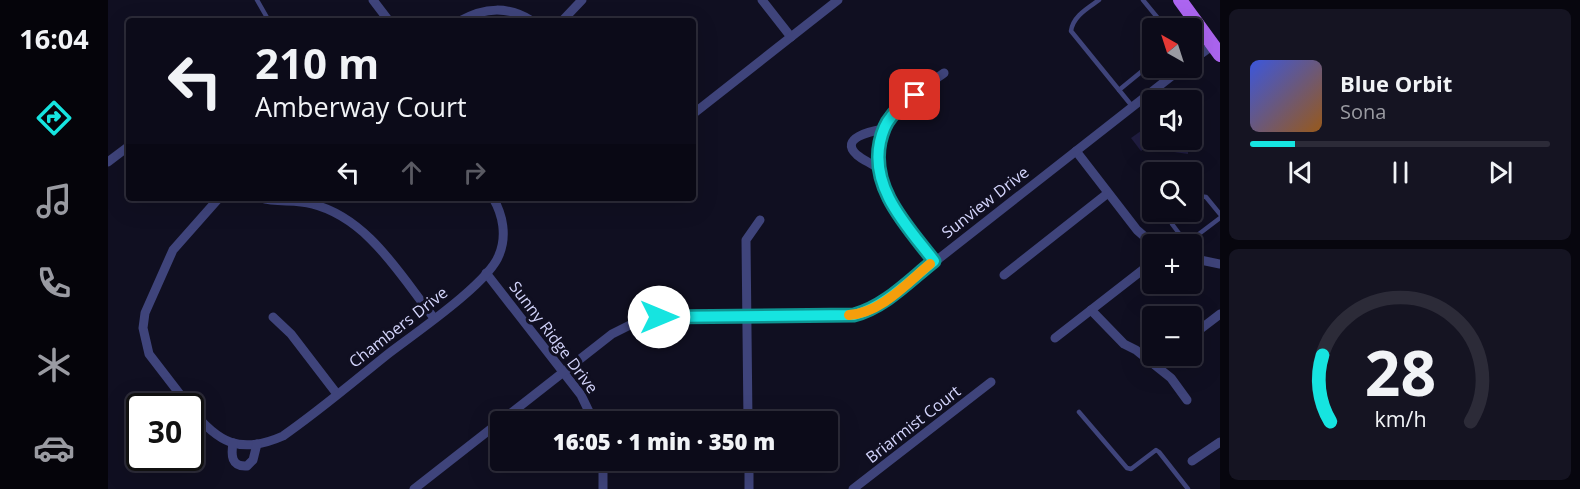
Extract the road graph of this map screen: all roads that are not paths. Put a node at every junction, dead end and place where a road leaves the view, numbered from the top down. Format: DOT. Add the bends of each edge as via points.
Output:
graph roads {
  1 [pos="257,0"];
  2 [pos="373,0"];
  3 [pos="582,0"];
  4 [pos="762,0"];
  5 [pos="838,0"];
  6 [pos="1100,0"];
  7 [pos="1143,0"];
  8 [pos="1180,0"];
  9 [pos="267,18"];
  10 [pos="387,18"];
  11 [pos="467,18"];
  12 [pos="527,18"];
  13 [pos="566,18"];
  14 [pos="1157,18"];
  15 [pos="791,37"];
  16 [pos="1216,50"];
  17 [pos="1202,56"];
  18 [pos="1142,71"];
  19 [pos="944,73"];
  20 [pos="1169,78"];
  21 [pos="1119,90"];
  22 [pos="1132,106"];
  23 [pos="696,112"];
  24 [pos="883,129"];
  25 [pos="126,148"];
  26 [pos="1076,151"];
  27 [pos="108,162"];
  28 [pos="878,168"];
  29 [pos="1108,194"];
  30 [pos="1202,196"];
  31 [pos="216,201"];
  32 [pos="314,201"];
  33 [pos="494,201"];
  34 [pos="1220,216"];
  35 [pos="760,220"];
  36 [pos="1142,234"];
  37 [pos="1199,234"];
  38 [pos="1202,260"];
  39 [pos="934,261"];
  40 [pos="1220,264"];
  41 [pos="1142,270"];
  42 [pos="486,273"];
  43 [pos="1004,275"];
  44 [pos="1092,310"];
  45 [pos="1220,314"];
  46 [pos="273,317"];
  47 [pos="746,317"];
  48 [pos="434,318"];
  49 [pos="1202,328"];
  50 [pos="1055,338"];
  51 [pos="563,371"];
  52 [pos="991,382"];
  53 [pos="179,393"];
  54 [pos="337,394"];
  55 [pos="1187,400"];
  56 [pos="589,411"];
  57 [pos="748,411"];
  58 [pos="1079,412"];
  59 [pos="204,424"];
  60 [pos="1220,442"];
  61 [pos="232,443"];
  62 [pos="257,444"];
  63 [pos="1192,461"];
  64 [pos="603,471"];
  65 [pos="748,471"];
  66 [pos="414,489"];
  67 [pos="603,489"];
  68 [pos="749,489"];
  69 [pos="853,489"];
  70 [pos="1188,489"];
  1 -- 9 [label="lane"];
  2 -- 10 [label="street"];
  3 -- 13 [label="street"];
  4 -- 15 [label="street"];
  5 -- 15 [label="street"];
  6 -- 21 [label="lane" via="1076,18 1071,31"];
  7 -- 14 [label="lane"];
  8 -- 16 [label="main road"];
  11 -- 12 [label="street" via="499,10"];
  15 -- 23 [label="street"];
  16 -- 17 [label="street"];
  18 -- 21 [label="lane"];
  19 -- 24 [label="street" via="901,106"];
  20 -- 22 [label="street, Sunview Drive"];
  21 -- 22 [label="lane"];
  22 -- 26 [label="street, Sunview Drive"];
  24 -- 28 [label="street"];
  24 -- 28 [label="street" via="861,134 852,143 858,156"];
  25 -- 27 [label="street"];
  26 -- 29 [label="street"];
  26 -- 39 [label="street, Sunview Drive"];
  28 -- 39 [label="street" via="897,213"];
  29 -- 36 [label="street"];
  29 -- 43 [label="street"];
  30 -- 34 [label="lane"];
  31 -- 53 [label="street, Chambers Drive" via="173,250 145,313 143,328 149,354"];
  32 -- 48 [label="street" via="370,238"];
  33 -- 42 [label="street, Chambers Drive" via="501,217 502,243 494,265"];
  34 -- 37 [label="lane"];
  35 -- 47 [label="street" via="746,240"];
  38 -- 40 [label="street"];
  39 -- 47 [label="street, Sunview Drive" via="868,312"];
  41 -- 44 [label="street"];
  42 -- 48 [label="street, Chambers Drive"];
  42 -- 51 [label="street, Sunny Ridge Drive"];
  44 -- 50 [label="street"];
  44 -- 55 [label="street" via="1124,344 1171,378"];
  45 -- 49 [label="street"];
  46 -- 54 [label="street"];
  47 -- 51 [label="street, Sunview Drive" via="659,317 638,321 612,334"];
  47 -- 57 [label="street"];
  48 -- 54 [label="street, Chambers Drive"];
  51 -- 56 [label="street, Sunny Ridge Drive"];
  51 -- 66 [label="street, Sunview Drive"];
  52 -- 69 [label="street, Briarmist Court"];
  54 -- 62 [label="street, Chambers Drive" via="283,436"];
  58 -- 70 [label="lane" via="1127,468 1156,450"];
  59 -- 61 [label="street, Chambers Drive" via="212,433"];
  60 -- 63 [label="street"];
  61 -- 62 [label="street, Chambers Drive"];
  61 -- 62 [label="street" via="230,456 241,466 253,460"];
  64 -- 67 [label="street"];
  65 -- 68 [label="street"];
}
